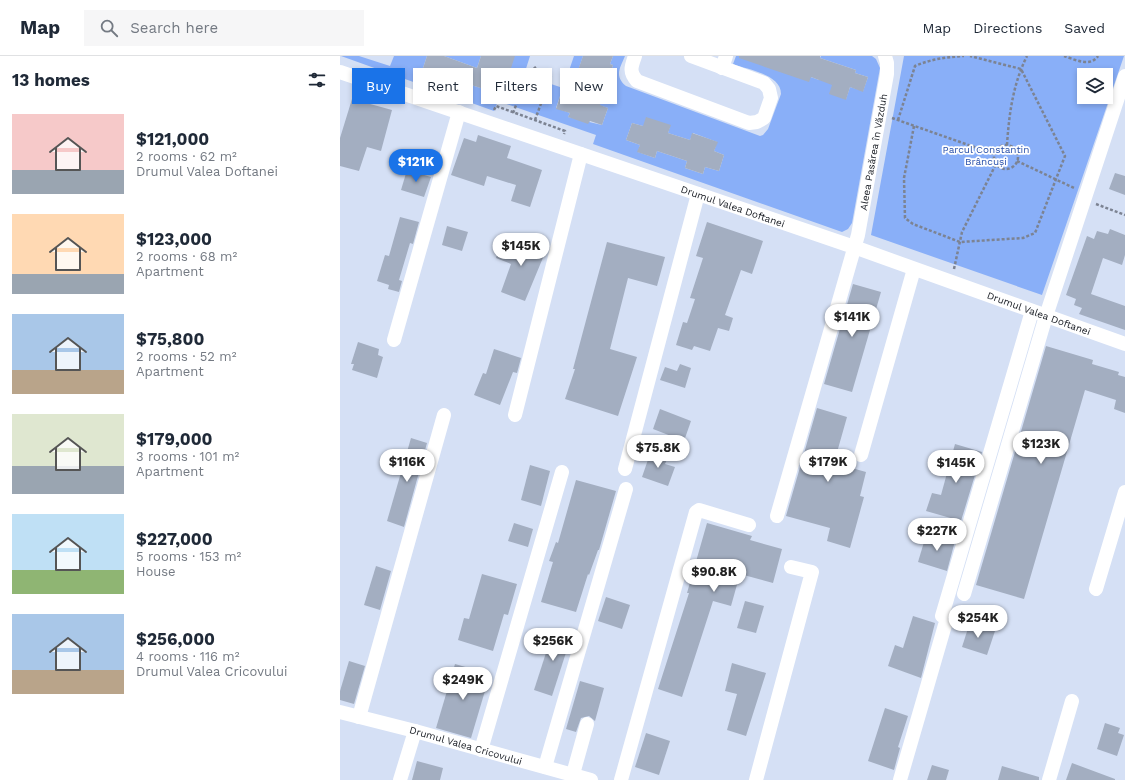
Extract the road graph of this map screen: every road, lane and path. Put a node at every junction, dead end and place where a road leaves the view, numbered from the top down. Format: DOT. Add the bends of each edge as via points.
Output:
graph roads {
  1 [pos="635,56"];
  2 [pos="691,56"];
  3 [pos="885,56"];
  4 [pos="964,56"];
  5 [pos="970,56"];
  6 [pos="1027,56"];
  7 [pos="1064,56"];
  8 [pos="1098,56"];
  9 [pos="943,57"];
  10 [pos="724,62"];
  11 [pos="536,67"];
  12 [pos="1021,69"];
  13 [pos="340,72"];
  14 [pos="1125,76"];
  15 [pos="541,104"];
  16 [pos="459,112"];
  17 [pos="513,113"];
  18 [pos="880,114"];
  19 [pos="535,120"];
  20 [pos="898,120"];
  21 [pos="914,126"];
  22 [pos="1007,145"];
  23 [pos="582,154"];
  24 [pos="994,154"];
  25 [pos="1017,161"];
  26 [pos="996,164"];
  27 [pos="1056,180"];
  28 [pos="698,194"];
  29 [pos="1086,194"];
  30 [pos="1125,215"];
  31 [pos="960,242"];
  32 [pos="854,247"];
  33 [pos="914,269"];
  34 [pos="952,282"];
  35 [pos="1032,311"];
  36 [pos="1046,316"];
  37 [pos="394,340"];
  38 [pos="1125,344"];
  39 [pos="444,415"];
  40 [pos="515,415"];
  41 [pos="861,455"];
  42 [pos="625,469"];
  43 [pos="562,472"];
  44 [pos="626,489"];
  45 [pos="1125,492"];
  46 [pos="777,516"];
  47 [pos="749,525"];
  48 [pos="791,567"];
  49 [pos="1096,589"];
  50 [pos="964,594"];
  51 [pos="1072,701"];
  52 [pos="340,712"];
  53 [pos="359,717"];
  54 [pos="587,724"];
  55 [pos="415,731"];
  56 [pos="481,750"];
  57 [pos="545,767"];
  58 [pos="573,774"];
  59 [pos="400,780"];
  60 [pos="591,780"];
  61 [pos="621,780"];
  62 [pos="756,780"];
  63 [pos="900,780"];
  64 [pos="1049,780"];
  1 -- 10 [label="street" via="630,69 637,81 749,123 764,118 771,98 769,89 764,83"];
  2 -- 10 [label="street"];
  3 -- 18 [label="street, Aleea Pasărea în Văzduh" via="887,74"];
  4 -- 9 [label="path"];
  5 -- 12 [label="path"];
  6 -- 12 [label="path"];
  7 -- 8 [label="path" via="1090,62"];
  9 -- 20 [label="path" via="915,66"];
  11 -- 17 [label="path" via="529,72"];
  12 -- 22 [label="path" via="1012,104"];
  12 -- 27 [label="path" via="1065,156"];
  13 -- 16 [label="street, Drumul Valea Doftanei"];
  14 -- 29 [label="street"];
  15 -- 19 [label="path"];
  16 -- 23 [label="street, Drumul Valea Doftanei"];
  16 -- 37 [label="street"];
  18 -- 20 [label="path"];
  18 -- 32 [label="street, Aleea Pasărea în Văzduh"];
  20 -- 21 [label="path"];
  21 -- 24 [label="path"];
  21 -- 31 [label="path" via="904,178 905,218 913,224"];
  22 -- 24 [label="path" via="998,148"];
  22 -- 25 [label="path" via="1016,150"];
  23 -- 28 [label="street, Drumul Valea Doftanei"];
  23 -- 40 [label="street"];
  24 -- 26 [label="path"];
  25 -- 26 [label="path" via="1013,167 1006,169"];
  25 -- 27 [label="path"];
  26 -- 31 [label="path"];
  27 -- 29 [label="path"];
  27 -- 31 [label="path" via="1035,233 1023,238"];
  28 -- 32 [label="street, Drumul Valea Doftanei"];
  28 -- 42 [label="street"];
  29 -- 30 [label="path" via="1097,205"];
  29 -- 36 [label="street"];
  31 -- 34 [label="path"];
  32 -- 33 [label="street, Drumul Valea Doftanei"];
  32 -- 46 [label="street, Aleea Pasărea în Văzduh"];
  33 -- 34 [label="street, Drumul Valea Doftanei"];
  33 -- 41 [label="street"];
  34 -- 35 [label="street, Drumul Valea Doftanei"];
  35 -- 36 [label="street, Drumul Valea Doftanei"];
  35 -- 63 [label="street"];
  36 -- 38 [label="street, Drumul Valea Doftanei"];
  36 -- 50 [label="street"];
  39 -- 53 [label="street"];
  43 -- 56 [label="street"];
  44 -- 57 [label="street"];
  45 -- 49 [label="street"];
  47 -- 61 [label="street" via="700,510 696,512"];
  48 -- 62 [label="street" via="812,572"];
  51 -- 64 [label="street"];
  52 -- 53 [label="street, Drumul Valea Cricovului"];
  53 -- 55 [label="street, Drumul Valea Cricovului"];
  54 -- 58 [label="street"];
  55 -- 56 [label="street, Drumul Valea Cricovului"];
  55 -- 59 [label="street"];
  56 -- 57 [label="street, Drumul Valea Cricovului"];
  57 -- 58 [label="street, Drumul Valea Cricovului"];
  58 -- 60 [label="street, Drumul Valea Cricovului"];
}
